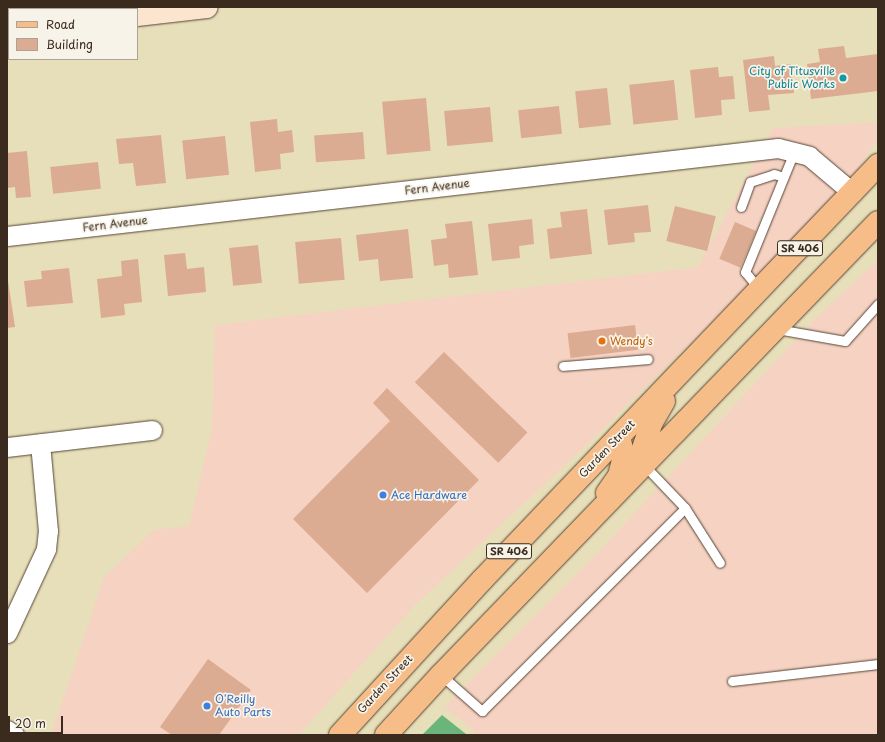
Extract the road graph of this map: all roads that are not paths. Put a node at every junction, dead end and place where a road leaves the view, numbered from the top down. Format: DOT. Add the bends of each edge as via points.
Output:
graph roads {
  1 [pos="207,7"];
  2 [pos="138,15"];
  3 [pos="794,152"];
  4 [pos="878,165"];
  5 [pos="783,177"];
  6 [pos="853,193"];
  7 [pos="741,207"];
  8 [pos="878,222"];
  9 [pos="7,236"];
  10 [pos="760,290"];
  11 [pos="878,304"];
  12 [pos="775,329"];
  13 [pos="648,359"];
  14 [pos="563,366"];
  15 [pos="682,370"];
  16 [pos="152,430"];
  17 [pos="618,437"];
  18 [pos="40,443"];
  19 [pos="7,447"];
  20 [pos="644,465"];
  21 [pos="685,508"];
  22 [pos="582,529"];
  23 [pos="720,563"];
  24 [pos="7,633"];
  25 [pos="878,664"];
  26 [pos="441,675"];
  27 [pos="732,681"];
  28 [pos="7,730"];
  29 [pos="14,735"];
  30 [pos="340,735"];
  31 [pos="386,735"];
  1 -- 2 [label="street"];
  3 -- 5 [label="lane"];
  3 -- 6 [label="street, Fern Avenue" via="809,156"];
  3 -- 9 [label="street, Fern Avenue" via="778,148"];
  4 -- 6 [label="main road, Garden Street / SR 406"];
  5 -- 7 [label="lane" via="774,174 750,182"];
  5 -- 10 [label="lane" via="745,272"];
  6 -- 10 [label="main road, Garden Street / SR 406"];
  8 -- 12 [label="main road, SR 406"];
  10 -- 15 [label="main road, Garden Street / SR 406"];
  11 -- 12 [label="lane" via="845,341"];
  12 -- 20 [label="main road, SR 406"];
  13 -- 14 [label="lane"];
  15 -- 17 [label="main road, Garden Street / SR 406"];
  15 -- 20 [label="main road" via="652,422 643,449"];
  16 -- 18 [label="street"];
  17 -- 22 [label="main road" via="624,456 619,476"];
  17 -- 30 [label="main road, Garden Street / SR 406"];
  18 -- 19 [label="street"];
  18 -- 24 [label="street" via="48,531 46,550"];
  20 -- 21 [label="lane"];
  20 -- 22 [label="main road, SR 406"];
  21 -- 23 [label="lane"];
  21 -- 26 [label="lane" via="482,711"];
  22 -- 26 [label="main road, SR 406"];
  25 -- 27 [label="lane"];
  26 -- 31 [label="main road, SR 406"];
  28 -- 29 [label="street"];
}
